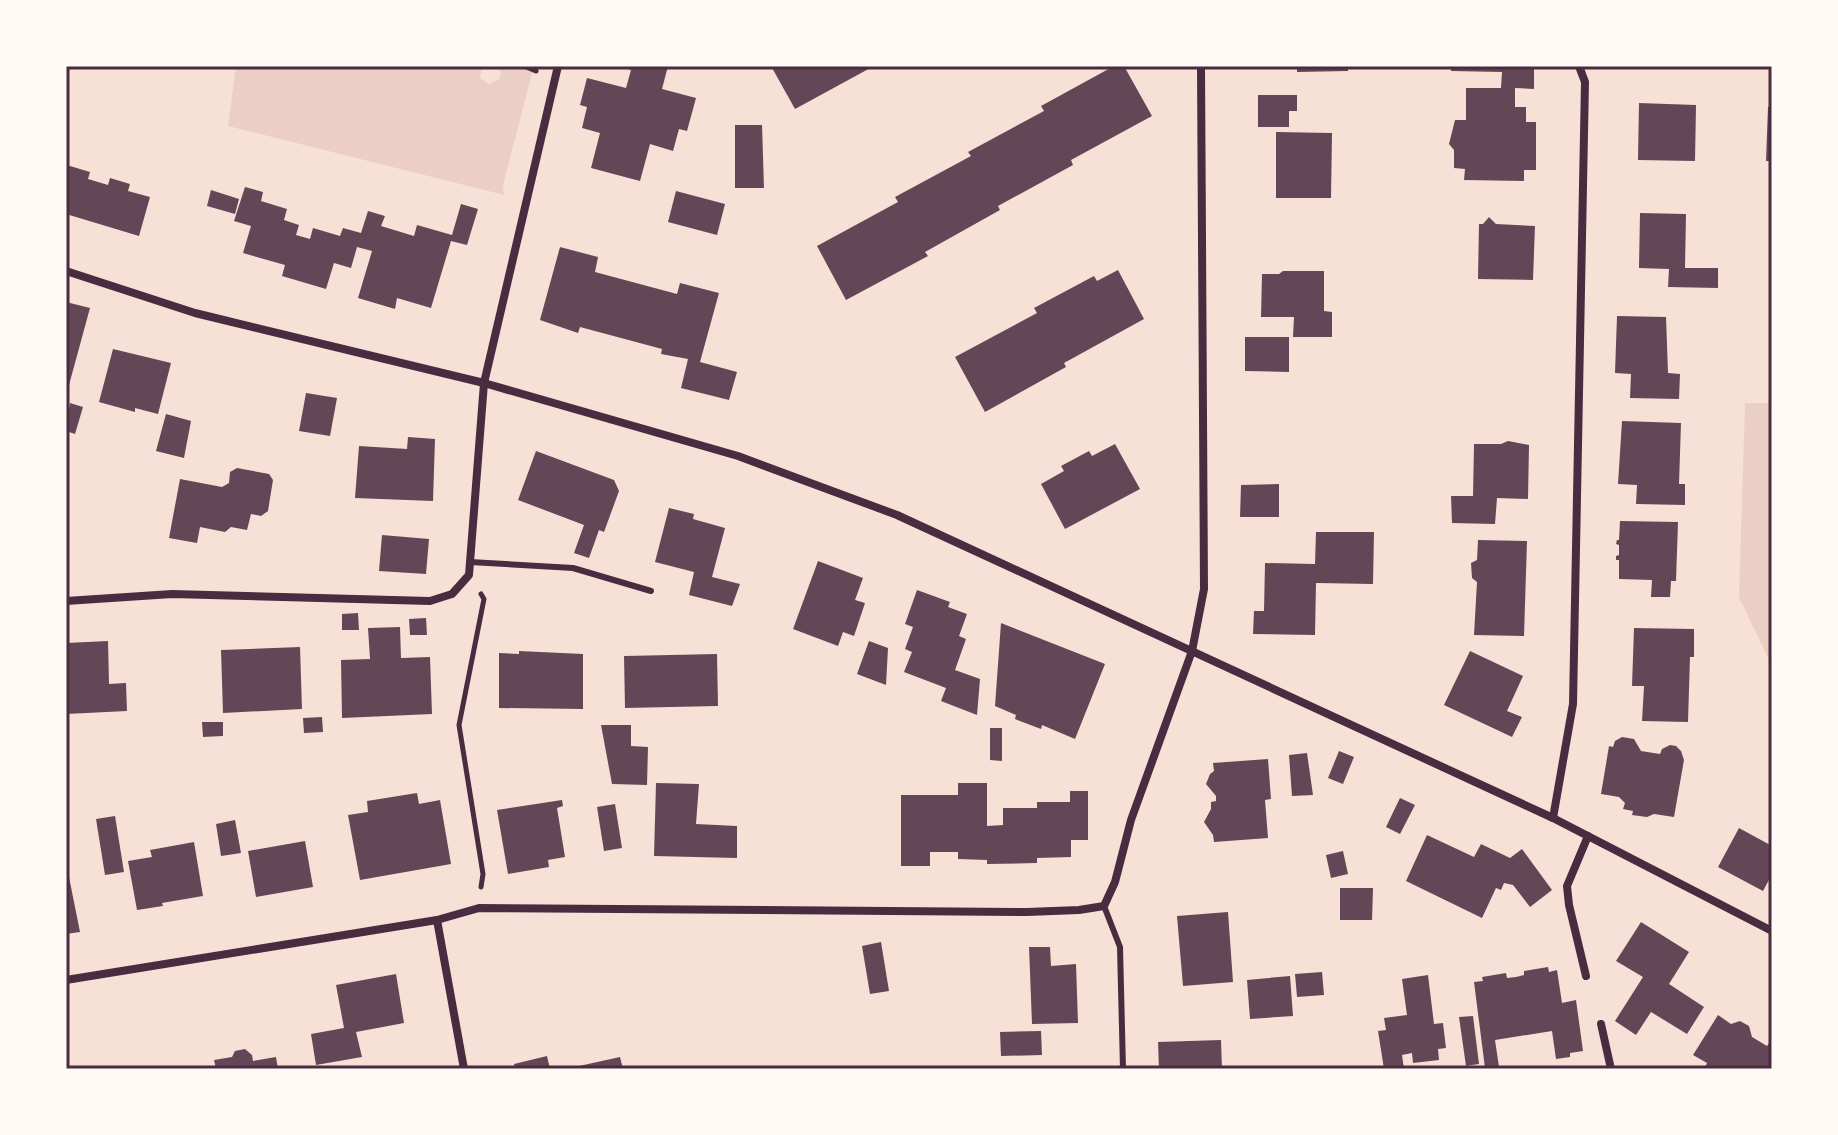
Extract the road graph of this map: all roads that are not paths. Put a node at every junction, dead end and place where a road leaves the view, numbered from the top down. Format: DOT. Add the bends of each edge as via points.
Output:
graph roads {
  1 [pos="558,66"];
  2 [pos="1201,66"];
  3 [pos="1579,66"];
  4 [pos="66,271"];
  5 [pos="484,383"];
  6 [pos="470,562"];
  7 [pos="651,591"];
  8 [pos="66,601"];
  9 [pos="1192,651"];
  10 [pos="1553,818"];
  11 [pos="1588,836"];
  12 [pos="1104,906"];
  13 [pos="437,920"];
  14 [pos="1772,931"];
  15 [pos="1586,976"];
  16 [pos="66,980"];
  17 [pos="1601,1024"];
  18 [pos="464,1069"];
  19 [pos="1123,1069"];
  20 [pos="1611,1069"];
  1 -- 5 [label="street"];
  2 -- 9 [label="street" via="1204,589"];
  3 -- 10 [label="street" via="1585,82 1573,704"];
  4 -- 5 [label="street" via="195,313"];
  5 -- 6 [label="street"];
  5 -- 9 [label="street" via="738,456 897,515"];
  6 -- 7 [label="lane" via="573,568"];
  6 -- 8 [label="street" via="469,575 452,594 430,601 172,594"];
  9 -- 10 [label="street"];
  9 -- 12 [label="street"];
  10 -- 11 [label="street"];
  11 -- 14 [label="street"];
  11 -- 15 [label="street" via="1567,886"];
  12 -- 13 [label="street" via="1027,912 479,908"];
  12 -- 19 [label="lane" via="1120,947"];
  13 -- 16 [label="street"];
  13 -- 18 [label="street"];
  17 -- 20 [label="street"];
}
